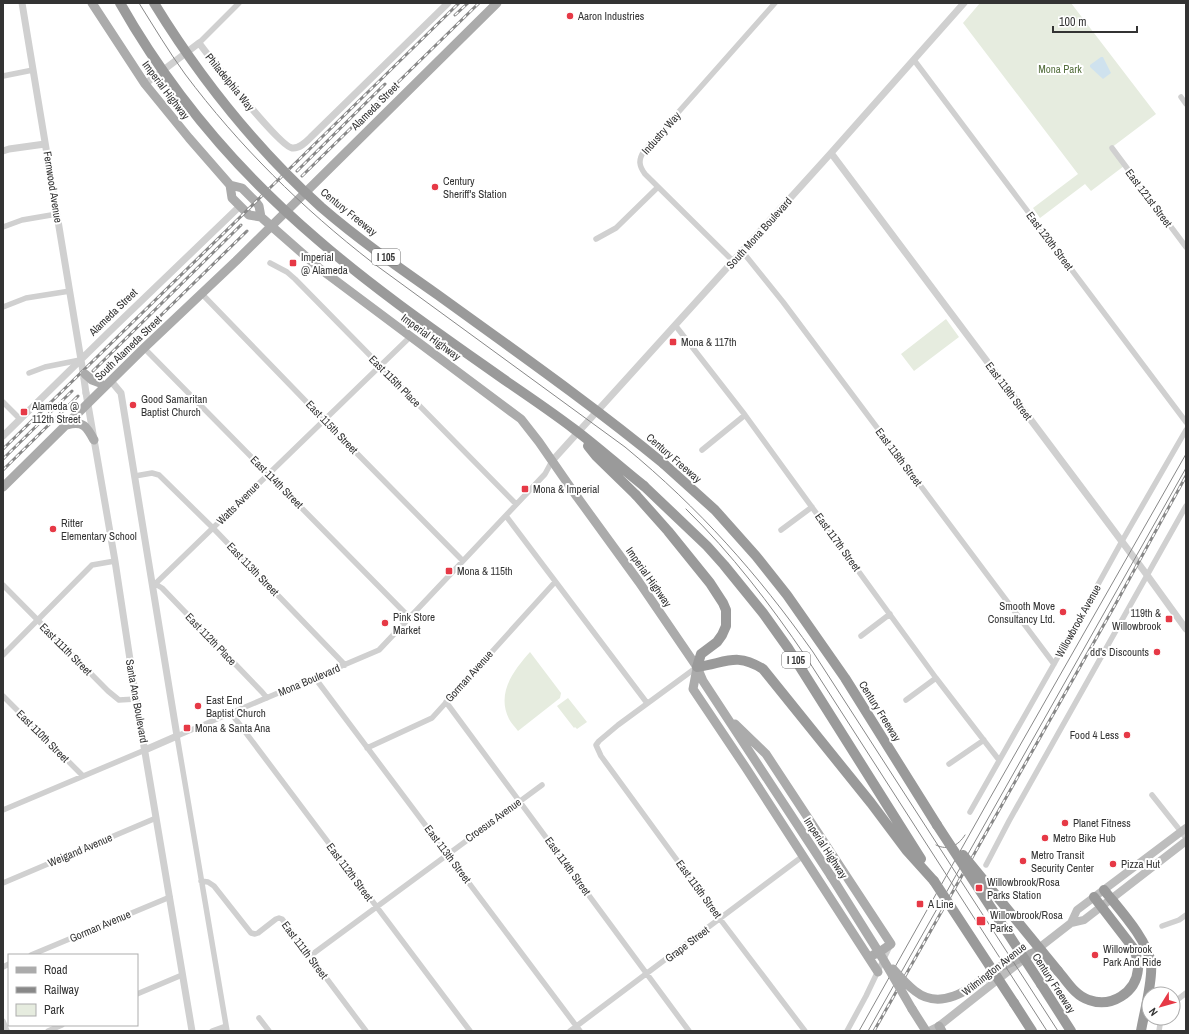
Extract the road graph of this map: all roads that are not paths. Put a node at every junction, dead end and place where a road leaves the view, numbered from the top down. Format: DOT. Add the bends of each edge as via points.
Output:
graph roads {
  1 [pos="22,3"];
  2 [pos="92,3"];
  3 [pos="120,3"];
  4 [pos="154,3"];
  5 [pos="240,3"];
  6 [pos="448,3"];
  7 [pos="497,3"];
  8 [pos="775,3"];
  9 [pos="964,3"];
  10 [pos="199,43"];
  11 [pos="914,60"];
  12 [pos="33,70"];
  13 [pos="3,76"];
  14 [pos="145,84"];
  15 [pos="1181,97"];
  16 [pos="1186,104"];
  17 [pos="45,144"];
  18 [pos="293,148"];
  19 [pos="1112,148"];
  20 [pos="3,151"];
  21 [pos="831,153"];
  22 [pos="230,185"];
  23 [pos="658,187"];
  24 [pos="240,206"];
  25 [pos="57,214"];
  26 [pos="261,217"];
  27 [pos="3,227"];
  28 [pos="271,227"];
  29 [pos="596,239"];
  30 [pos="1186,247"];
  31 [pos="742,251"];
  32 [pos="733,261"];
  33 [pos="270,263"];
  34 [pos="70,291"];
  35 [pos="202,293"];
  36 [pos="3,307"];
  37 [pos="675,325"];
  38 [pos="410,337"];
  39 [pos="144,348"];
  40 [pos="81,360"];
  41 [pos="380,366"];
  42 [pos="29,373"];
  43 [pos="84,375"];
  44 [pos="111,381"];
  45 [pos="3,402"];
  46 [pos="88,403"];
  47 [pos="745,415"];
  48 [pos="20,420"];
  49 [pos="324,420"];
  50 [pos="1186,422"];
  51 [pos="66,425"];
  52 [pos="574,429"];
  53 [pos="1186,430"];
  54 [pos="3,436"];
  55 [pos="94,440"];
  56 [pos="702,450"];
  57 [pos="552,461"];
  58 [pos="268,473"];
  59 [pos="135,476"];
  60 [pos="3,487"];
  61 [pos="516,504"];
  62 [pos="1186,506"];
  63 [pos="812,507"];
  64 [pos="506,516"];
  65 [pos="213,528"];
  66 [pos="781,530"];
  67 [pos="1122,541"];
  68 [pos="115,561"];
  69 [pos="463,561"];
  70 [pos="1147,575"];
  71 [pos="555,582"];
  72 [pos="3,585"];
  73 [pos="153,586"];
  74 [pos="890,614"];
  75 [pos="410,618"];
  76 [pos="38,621"];
  77 [pos="1186,629"];
  78 [pos="861,636"];
  79 [pos="3,655"];
  80 [pos="1054,664"];
  81 [pos="345,665"];
  82 [pos="697,666"];
  83 [pos="315,678"];
  84 [pos="936,678"];
  85 [pos="3,696"];
  86 [pos="136,698"];
  87 [pos="267,698"];
  88 [pos="906,700"];
  89 [pos="446,702"];
  90 [pos="647,703"];
  91 [pos="232,713"];
  92 [pos="724,713"];
  93 [pos="177,736"];
  94 [pos="984,740"];
  95 [pos="367,748"];
  96 [pos="145,750"];
  97 [pos="999,760"];
  98 [pos="948,764"];
  99 [pos="83,776"];
  100 [pos="542,785"];
  101 [pos="1152,795"];
  102 [pos="520,801"];
  103 [pos="4,809"];
  104 [pos="970,812"];
  105 [pos="156,818"];
  106 [pos="937,825"];
  107 [pos="1185,834"];
  108 [pos="448,854"];
  109 [pos="803,856"];
  110 [pos="918,859"];
  111 [pos="986,865"];
  112 [pos="201,881"];
  113 [pos="3,882"];
  114 [pos="1104,890"];
  115 [pos="170,897"];
  116 [pos="1094,897"];
  117 [pos="1111,899"];
  118 [pos="1101,906"];
  119 [pos="376,907"];
  120 [pos="1186,915"];
  121 [pos="720,919"];
  122 [pos="1071,923"];
  123 [pos="1162,926"];
  124 [pos="891,944"];
  125 [pos="1033,952"];
  126 [pos="33,954"];
  127 [pos="867,955"];
  128 [pos="310,956"];
  129 [pos="884,959"];
  130 [pos="878,972"];
  131 [pos="646,974"];
  132 [pos="182,975"];
  133 [pos="138,994"];
  134 [pos="912,1009"];
  135 [pos="259,1018"];
  136 [pos="3,1021"];
  137 [pos="60,1026"];
  138 [pos="226,1028"];
  139 [pos="578,1029"];
  140 [pos="940,1029"];
  141 [pos="7,1031"];
  142 [pos="48,1031"];
  143 [pos="192,1031"];
  144 [pos="212,1031"];
  145 [pos="269,1031"];
  146 [pos="366,1031"];
  147 [pos="470,1031"];
  148 [pos="570,1031"];
  149 [pos="689,1031"];
  150 [pos="805,1031"];
  151 [pos="847,1031"];
  152 [pos="919,1031"];
  153 [pos="928,1031"];
  154 [pos="1032,1031"];
  155 [pos="1071,1031"];
  156 [pos="1141,1031"];
  1 -- 12 [label="street, Fernwood Avenue"];
  2 -- 14 [label="main road, Imperial Highway"];
  3 -- 52 [label="highway, I 105, bridge" via="151,54 197,116 227,152 287,212 319,241 389,296"];
  4 -- 106 [label="highway, Century Freeway / I 105, bridge" via="185,51 233,114 263,149 322,207 405,272 612,422 715,510 787,595 845,678"];
  5 -- 10 [label="street"];
  6 -- 18 [label="street, Alameda Street" via="312,136"];
  7 -- 28 [label="main road, Alameda Street"];
  8 -- 23 [label="street, Industry Way" via="641,155 639,162 642,170"];
  9 -- 11 [label="street, South Mona Boulevard"];
  10 -- 14 [label="street, Philadelphia Way"];
  10 -- 18 [label="street, Philadelphia Way" via="267,126 285,145"];
  11 -- 21 [label="street, South Mona Boulevard"];
  11 -- 50 [label="street, East 120th Street"];
  12 -- 13 [label="street"];
  12 -- 17 [label="street, Fernwood Avenue"];
  14 -- 22 [label="main road, Imperial Highway"];
  15 -- 16 [label="street"];
  17 -- 20 [label="street"];
  17 -- 25 [label="street, Fernwood Avenue"];
  19 -- 30 [label="street, East 121st Street"];
  21 -- 31 [label="street, South Mona Boulevard"];
  21 -- 67 [label="street, East 119th Street"];
  22 -- 24 [label="main road, Imperial Highway" via="232,198"];
  22 -- 26 [label="main road, Imperial Highway" via="242,188 256,202"];
  23 -- 29 [label="street" via="616,228"];
  23 -- 32 [label="street, Industry Way"];
  24 -- 26 [label="main road, Imperial Highway" via="249,215"];
  24 -- 40 [label="street, Alameda Street"];
  25 -- 27 [label="street" via="22,220"];
  25 -- 34 [label="street, Fernwood Avenue"];
  26 -- 28 [label="main road, Imperial Highway"];
  28 -- 35 [label="main road, South Alameda Street"];
  28 -- 38 [label="main road, Imperial Highway" via="319,268"];
  31 -- 32 [label="street, South Mona Boulevard"];
  31 -- 80 [label="street, East 118th Street"];
  32 -- 37 [label="street, South Mona Boulevard"];
  33 -- 41 [label="street, East 115th Place" via="295,279"];
  34 -- 36 [label="street" via="26,298"];
  34 -- 40 [label="street, Fernwood Avenue"];
  35 -- 39 [label="main road, South Alameda Street"];
  35 -- 49 [label="street, East 115th Street"];
  37 -- 47 [label="street, East 117th Street"];
  37 -- 57 [label="street, South Mona Boulevard"];
  38 -- 41 [label="street, Watts Avenue"];
  38 -- 57 [label="main road, Imperial Highway" via="520,419"];
  39 -- 44 [label="main road, South Alameda Street"];
  39 -- 58 [label="street, East 114th Street"];
  40 -- 42 [label="street"];
  40 -- 43 [label="street, Fernwood Avenue"];
  40 -- 48 [label="street, Alameda Street"];
  41 -- 49 [label="street, Watts Avenue"];
  41 -- 61 [label="street, East 115th Place"];
  43 -- 44 [label="main road, bridge" via="100,383"];
  43 -- 46 [label="street, Santa Ana Boulevard, bridge"];
  44 -- 46 [label="main road, South Alameda Street"];
  44 -- 59 [label="street" via="121,393"];
  45 -- 48 [label="street"];
  46 -- 51 [label="main road, South Alameda Street"];
  46 -- 55 [label="street, Santa Ana Boulevard"];
  47 -- 56 [label="street"];
  47 -- 63 [label="street, East 117th Street"];
  48 -- 54 [label="street, Alameda Street"];
  49 -- 58 [label="street, Watts Avenue"];
  49 -- 69 [label="street, East 115th Street"];
  51 -- 55 [label="main road" via="80,423"];
  51 -- 60 [label="main road, South Alameda Street"];
  52 -- 82 [label="highway, bridge" via="596,456 668,531 723,603 726,610 726,626 717,642 701,654"];
  52 -- 110 [label="highway, I 105, bridge" via="644,486 711,551 743,588 788,648"];
  53 -- 67 [label="street, Willowbrook Avenue"];
  55 -- 68 [label="street, Santa Ana Boulevard"];
  57 -- 61 [label="street, Mona Boulevard" via="545,474"];
  57 -- 82 [label="main road, Imperial Highway"];
  58 -- 65 [label="street, Watts Avenue"];
  58 -- 75 [label="street, East 114th Street"];
  59 -- 65 [label="street, East 113th Street" via="152,473 159,475"];
  59 -- 73 [label="street"];
  61 -- 64 [label="street, Mona Boulevard"];
  62 -- 70 [label="street"];
  63 -- 66 [label="street"];
  63 -- 74 [label="street, East 117th Street"];
  64 -- 69 [label="street, Mona Boulevard"];
  64 -- 71 [label="street"];
  65 -- 73 [label="street, Watts Avenue"];
  65 -- 81 [label="street, East 113th Street"];
  67 -- 70 [label="street, East 119th Street"];
  67 -- 80 [label="street, Willowbrook Avenue"];
  68 -- 76 [label="street" via="92,565"];
  68 -- 86 [label="street, Santa Ana Boulevard"];
  69 -- 75 [label="street, Mona Boulevard"];
  70 -- 77 [label="street, East 119th Street"];
  70 -- 111 [label="street"];
  71 -- 89 [label="street, Gorman Avenue"];
  71 -- 90 [label="street"];
  72 -- 76 [label="street, East 111th Street"];
  73 -- 87 [label="street, East 112th Place" via="160,587"];
  73 -- 93 [label="street"];
  74 -- 78 [label="street"];
  74 -- 84 [label="street, East 117th Street"];
  75 -- 81 [label="street, Mona Boulevard" via="379,650"];
  76 -- 79 [label="street"];
  76 -- 86 [label="street, East 111th Street" via="119,700"];
  80 -- 97 [label="street, Willowbrook Avenue"];
  81 -- 83 [label="street, Mona Boulevard"];
  82 -- 90 [label="street"];
  82 -- 92 [label="main road, Imperial Highway" via="703,681"];
  82 -- 109 [label="main road" via="694,689"];
  82 -- 110 [label="highway" via="712,665 725,660 741,660 753,662 764,669"];
  83 -- 87 [label="street, Mona Boulevard"];
  83 -- 95 [label="street, East 113th Street"];
  84 -- 88 [label="street"];
  84 -- 94 [label="street, East 117th Street"];
  85 -- 99 [label="street, East 110th Street"];
  86 -- 96 [label="street, Santa Ana Boulevard"];
  87 -- 91 [label="street, Mona Boulevard"];
  89 -- 95 [label="street, Gorman Avenue" via="432,718"];
  89 -- 102 [label="street, East 114th Street"];
  90 -- 121 [label="street, East 115th Street" via="596,745 601,756"];
  91 -- 93 [label="street, Mona Boulevard"];
  91 -- 119 [label="street, East 112th Street"];
  92 -- 124 [label="main road" via="766,754"];
  92 -- 129 [label="main road, Imperial Highway, bridge"];
  93 -- 96 [label="street, Mona Boulevard"];
  93 -- 112 [label="street"];
  94 -- 97 [label="street, East 117th Street"];
  94 -- 98 [label="street"];
  95 -- 108 [label="street, East 113th Street"];
  96 -- 99 [label="street, Mona Boulevard"];
  96 -- 105 [label="street, Santa Ana Boulevard"];
  97 -- 104 [label="street, Willowbrook Avenue"];
  99 -- 103 [label="street, Mona Boulevard"];
  100 -- 102 [label="street, Croesus Avenue"];
  101 -- 107 [label="street"];
  102 -- 108 [label="street, Croesus Avenue"];
  102 -- 131 [label="street, East 114th Street"];
  105 -- 113 [label="street, Weigand Avenue"];
  105 -- 115 [label="street, Santa Ana Boulevard"];
  106 -- 118 [label="highway, bridge" via="1078,995 1101,1003 1123,996 1131,989 1138,969 1134,948"];
  106 -- 155 [label="highway, Century Freeway / I 105, bridge"];
  107 -- 114 [label="main road, Wilmington Avenue"];
  107 -- 117 [label="main road, Wilmington Avenue"];
  108 -- 119 [label="street, Croesus Avenue"];
  108 -- 139 [label="street, East 113th Street"];
  109 -- 121 [label="street, Grape Street"];
  109 -- 127 [label="main road"];
  110 -- 154 [label="highway, I 105, bridge"];
  112 -- 128 [label="street, East 111th Street" via="214,886 251,934 279,918 286,923"];
  112 -- 138 [label="street"];
  114 -- 116 [label="main road, Wilmington Avenue"];
  114 -- 117 [label="highway"];
  115 -- 126 [label="street, Gorman Avenue"];
  115 -- 132 [label="street, Santa Ana Boulevard"];
  116 -- 118 [label="highway"];
  116 -- 122 [label="main road, Wilmington Avenue" via="1077,910"];
  117 -- 118 [label="main road, Wilmington Avenue"];
  117 -- 156 [label="highway" via="1144,944 1151,964"];
  118 -- 122 [label="main road, Wilmington Avenue" via="1084,920"];
  119 -- 128 [label="street, Croesus Avenue"];
  119 -- 147 [label="street, East 112th Street"];
  120 -- 123 [label="street"];
  121 -- 131 [label="street, Grape Street"];
  121 -- 150 [label="street, East 115th Street"];
  122 -- 125 [label="main road, Wilmington Avenue"];
  124 -- 127 [label="main road" via="878,953"];
  124 -- 130 [label="street"];
  125 -- 129 [label="main road, bridge" via="1000,967 963,993 949,999 937,999 915,992"];
  125 -- 140 [label="main road, Wilmington Avenue"];
  127 -- 130 [label="main road"];
  128 -- 146 [label="street, East 111th Street"];
  129 -- 134 [label="main road, Imperial Highway, bridge"];
  130 -- 151 [label="street"];
  131 -- 139 [label="street, Grape Street"];
  131 -- 149 [label="street, East 114th Street"];
  132 -- 133 [label="street"];
  132 -- 143 [label="street, Santa Ana Boulevard"];
  134 -- 152 [label="main road"];
  134 -- 153 [label="main road, Imperial Highway"];
  135 -- 145 [label="street"];
  136 -- 141 [label="street"];
  137 -- 142 [label="street"];
  138 -- 144 [label="street"];
  139 -- 148 [label="street, Grape Street"];
  140 -- 153 [label="main road, Wilmington Avenue"];
}
